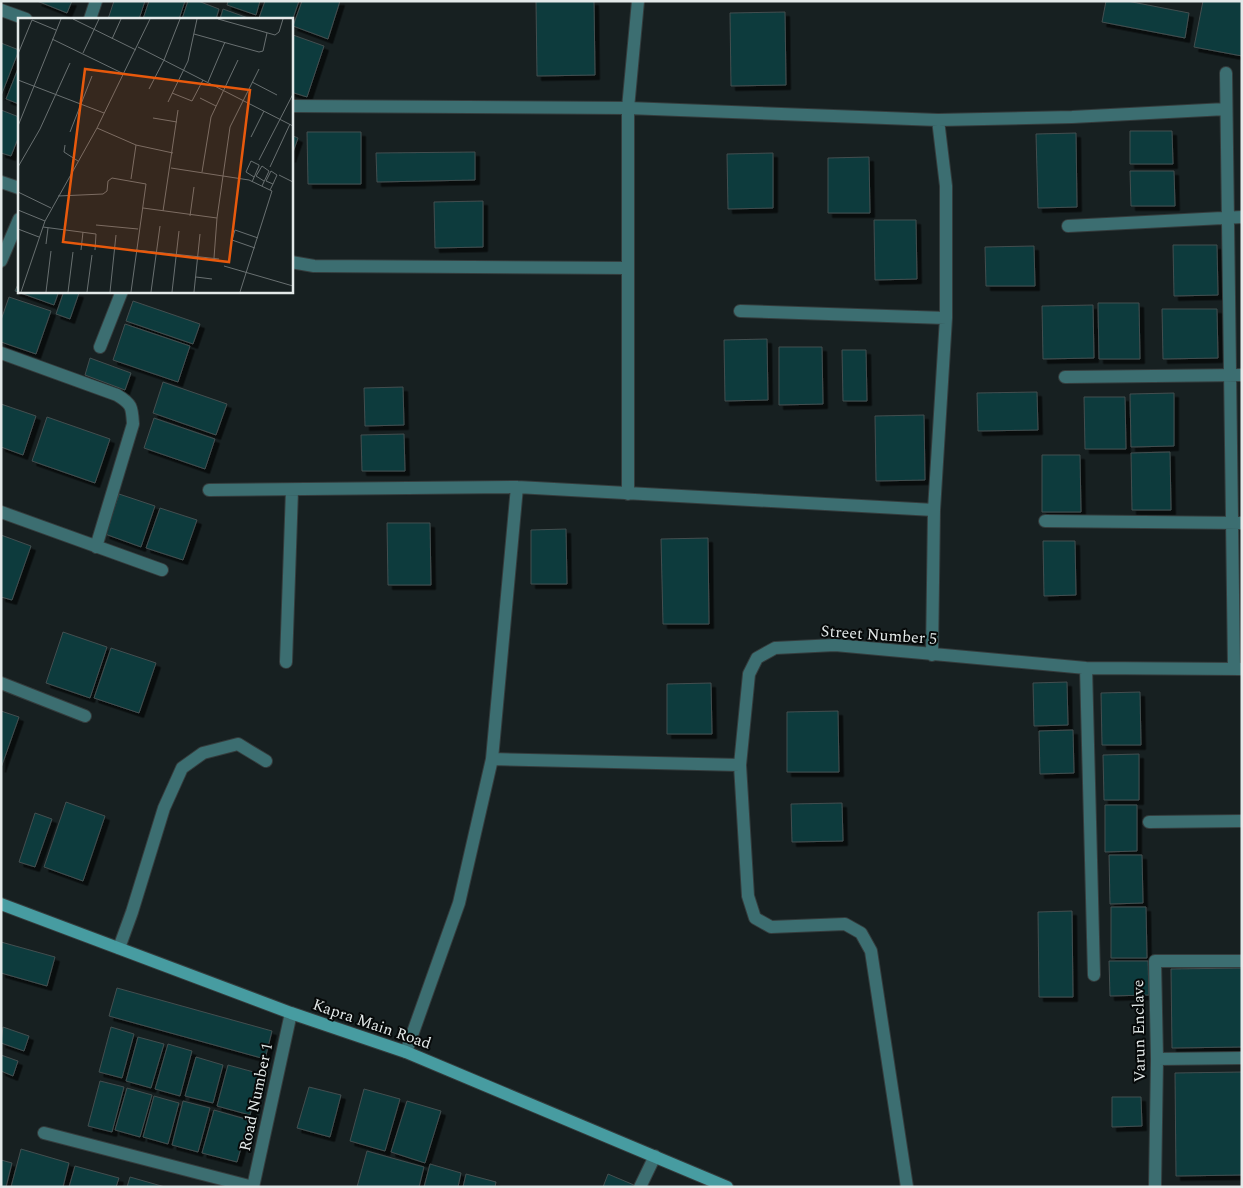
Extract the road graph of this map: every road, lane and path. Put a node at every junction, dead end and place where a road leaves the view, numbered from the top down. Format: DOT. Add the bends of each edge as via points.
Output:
graph roads {
  1 [pos="96,1"];
  2 [pos="638,1"];
  3 [pos="1,10"];
  4 [pos="23,18"];
  5 [pos="90,18"];
  6 [pos="1226,73"];
  7 [pos="292,106"];
  8 [pos="628,108"];
  9 [pos="1226,109"];
  10 [pos="938,120"];
  11 [pos="1,182"];
  12 [pos="18,188"];
  13 [pos="1228,217"];
  14 [pos="1242,217"];
  15 [pos="18,221"];
  16 [pos="1068,226"];
  17 [pos="1,261"];
  18 [pos="292,262"];
  19 [pos="627,268"];
  20 [pos="122,292"];
  21 [pos="740,311"];
  22 [pos="946,318"];
  23 [pos="100,346"];
  24 [pos="1,354"];
  25 [pos="1236,375"];
  26 [pos="1065,377"];
  27 [pos="517,487"];
  28 [pos="209,490"];
  29 [pos="292,490"];
  30 [pos="628,494"];
  31 [pos="934,510"];
  32 [pos="1,512"];
  33 [pos="1045,522"];
  34 [pos="1237,523"];
  35 [pos="96,546"];
  36 [pos="162,570"];
  37 [pos="932,655"];
  38 [pos="286,662"];
  39 [pos="1086,668"];
  40 [pos="1238,668"];
  41 [pos="1,683"];
  42 [pos="85,716"];
  43 [pos="492,759"];
  44 [pos="266,761"];
  45 [pos="740,765"];
  46 [pos="1242,821"];
  47 [pos="1149,822"];
  48 [pos="1,904"];
  49 [pos="119,948"];
  50 [pos="1242,961"];
  51 [pos="1094,975"];
  52 [pos="291,1013"];
  53 [pos="406,1052"];
  54 [pos="1242,1058"];
  55 [pos="1157,1059"];
  56 [pos="44,1133"];
  57 [pos="655,1156"];
  58 [pos="253,1187"];
  59 [pos="640,1187"];
  60 [pos="728,1187"];
  61 [pos="907,1187"];
  62 [pos="1155,1187"];
  1 -- 5 [label="street"];
  2 -- 8 [label="street"];
  3 -- 4 [label="street"];
  6 -- 9 [label="street"];
  7 -- 8 [label="street"];
  8 -- 10 [label="street"];
  8 -- 19 [label="street"];
  9 -- 10 [label="street"];
  9 -- 13 [label="street"];
  10 -- 22 [label="street" via="946,186"];
  11 -- 12 [label="street"];
  13 -- 14 [label="street"];
  13 -- 16 [label="street"];
  13 -- 25 [label="street"];
  15 -- 17 [label="street"];
  18 -- 19 [label="street" via="314,266"];
  19 -- 30 [label="street"];
  20 -- 23 [label="street"];
  21 -- 22 [label="street"];
  22 -- 31 [label="street"];
  24 -- 35 [label="street" via="129,402 133,424"];
  25 -- 26 [label="street"];
  25 -- 34 [label="street"];
  27 -- 29 [label="street"];
  27 -- 30 [label="street"];
  27 -- 43 [label="street"];
  28 -- 29 [label="street"];
  29 -- 38 [label="street"];
  30 -- 31 [label="street"];
  31 -- 37 [label="street"];
  32 -- 35 [label="street"];
  33 -- 34 [label="street"];
  34 -- 40 [label="street"];
  35 -- 36 [label="street"];
  37 -- 39 [label="street, Street Number 5"];
  37 -- 45 [label="street, Street Number 5" via="835,645 775,648 757,658 749,674"];
  39 -- 40 [label="street, Street Number 5"];
  39 -- 51 [label="street"];
  41 -- 42 [label="street"];
  43 -- 45 [label="street"];
  43 -- 53 [label="street" via="459,903"];
  44 -- 49 [label="street" via="238,744 203,753 182,768 164,808"];
  45 -- 61 [label="street, Street Number 5" via="748,896 755,918 772,927 846,924 861,933 871,951"];
  46 -- 47 [label="street"];
  48 -- 49 [label="street, Kapra Main Road"];
  49 -- 52 [label="street, Kapra Main Road"];
  50 -- 55 [label="street, Varun Enclave" via="1154,961"];
  52 -- 53 [label="street, Kapra Main Road"];
  52 -- 58 [label="street, Road Number 1"];
  53 -- 57 [label="street, Kapra Main Road"];
  54 -- 55 [label="street"];
  55 -- 62 [label="street, Varun Enclave"];
  56 -- 58 [label="street"];
  57 -- 59 [label="street"];
  57 -- 60 [label="street, Kapra Main Road"];
}
